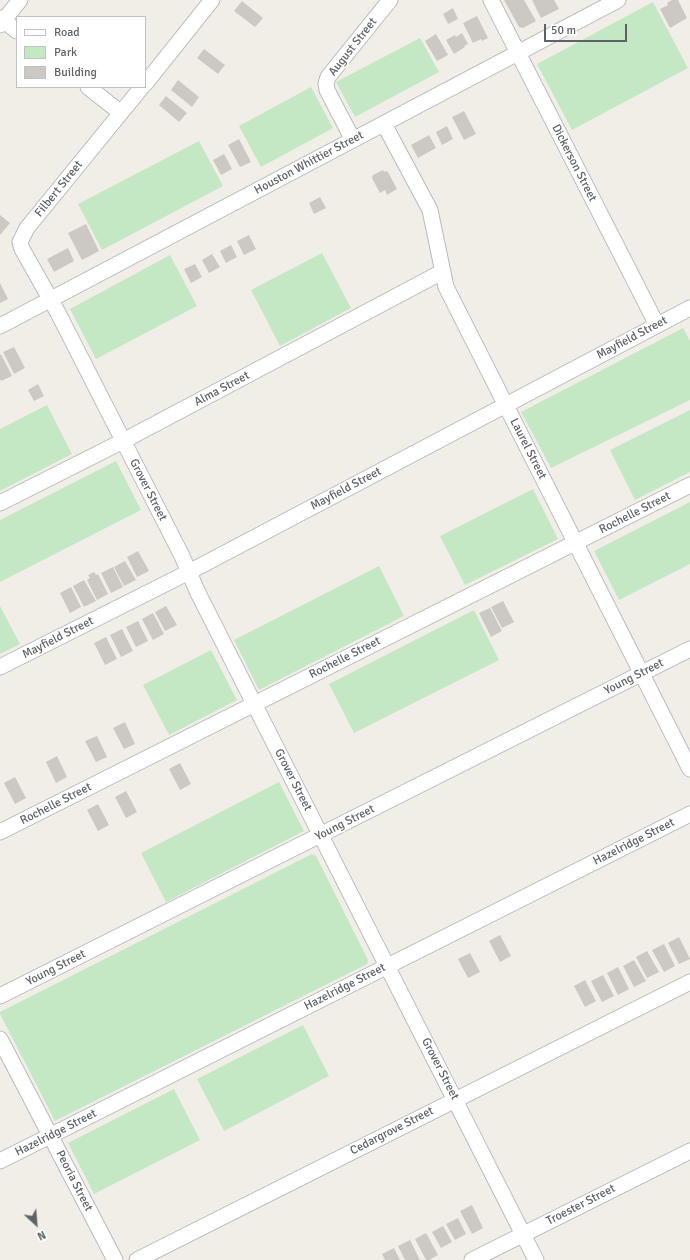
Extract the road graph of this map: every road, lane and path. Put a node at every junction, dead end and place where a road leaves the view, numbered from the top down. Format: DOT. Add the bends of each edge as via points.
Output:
graph roads {
  1 [pos="20,0"];
  2 [pos="212,0"];
  3 [pos="390,0"];
  4 [pos="491,0"];
  5 [pos="618,0"];
  6 [pos="1,21"];
  7 [pos="16,30"];
  8 [pos="518,53"];
  9 [pos="146,83"];
  10 [pos="89,88"];
  11 [pos="141,88"];
  12 [pos="121,113"];
  13 [pos="384,124"];
  14 [pos="353,140"];
  15 [pos="442,272"];
  16 [pos="50,300"];
  17 [pos="690,308"];
  18 [pos="657,325"];
  19 [pos="0,326"];
  20 [pos="505,405"];
  21 [pos="123,441"];
  22 [pos="690,485"];
  23 [pos="0,503"];
  24 [pos="575,543"];
  25 [pos="189,572"];
  26 [pos="690,649"];
  27 [pos="0,667"];
  28 [pos="642,673"];
  29 [pos="254,704"];
  30 [pos="690,768"];
  31 [pos="690,814"];
  32 [pos="0,832"];
  33 [pos="321,835"];
  34 [pos="387,966"];
  35 [pos="690,982"];
  36 [pos="0,996"];
  37 [pos="0,1039"];
  38 [pos="455,1100"];
  39 [pos="50,1136"];
  40 [pos="690,1151"];
  41 [pos="0,1161"];
  42 [pos="523,1234"];
  43 [pos="115,1260"];
  44 [pos="137,1260"];
  45 [pos="472,1260"];
  46 [pos="536,1260"];
  1 -- 6 [label="street"];
  2 -- 9 [label="street"];
  3 -- 14 [label="street, August Street" via="328,77 326,83 327,90"];
  4 -- 8 [label="street, Dickerson Street"];
  5 -- 8 [label="street, Houston Whittier Street"];
  6 -- 7 [label="street"];
  8 -- 13 [label="street, Houston Whittier Street"];
  8 -- 18 [label="street, Dickerson Street"];
  10 -- 12 [label="street"];
  11 -- 12 [label="street, Filbert Street"];
  12 -- 16 [label="street, Filbert Street" via="27,228 20,242"];
  13 -- 14 [label="street, Houston Whittier Street"];
  13 -- 15 [label="street, Laurel Street" via="430,210"];
  14 -- 16 [label="street, Houston Whittier Street"];
  15 -- 20 [label="street, Laurel Street" via="446,287"];
  15 -- 21 [label="street, Alma Street"];
  16 -- 19 [label="street, Houston Whittier Street"];
  16 -- 21 [label="street, Grover Street"];
  17 -- 18 [label="street, Mayfield Street"];
  18 -- 20 [label="street, Mayfield Street"];
  20 -- 24 [label="street, Laurel Street"];
  20 -- 25 [label="street, Mayfield Street"];
  21 -- 23 [label="street, Alma Street"];
  21 -- 25 [label="street, Grover Street"];
  22 -- 24 [label="street, Rochelle Street"];
  24 -- 28 [label="street, Laurel Street"];
  24 -- 29 [label="street, Rochelle Street"];
  25 -- 27 [label="street, Mayfield Street"];
  25 -- 29 [label="street, Grover Street"];
  26 -- 28 [label="street, Young Street"];
  28 -- 30 [label="street, Laurel Street"];
  28 -- 33 [label="street, Young Street"];
  29 -- 32 [label="street, Rochelle Street"];
  29 -- 33 [label="street, Grover Street"];
  31 -- 34 [label="street, Hazelridge Street"];
  33 -- 34 [label="street, Grover Street"];
  33 -- 36 [label="street, Young Street"];
  34 -- 38 [label="street, Grover Street"];
  34 -- 39 [label="street, Hazelridge Street"];
  35 -- 38 [label="street, Cedargrove Street"];
  37 -- 39 [label="street, Peoria Street"];
  38 -- 42 [label="street, Grover Street"];
  38 -- 44 [label="street, Cedargrove Street"];
  39 -- 41 [label="street, Hazelridge Street"];
  39 -- 43 [label="street, Peoria Street"];
  40 -- 42 [label="street, Troester Street"];
  42 -- 45 [label="street, Troester Street"];
  42 -- 46 [label="street, Grover Street"];
}
